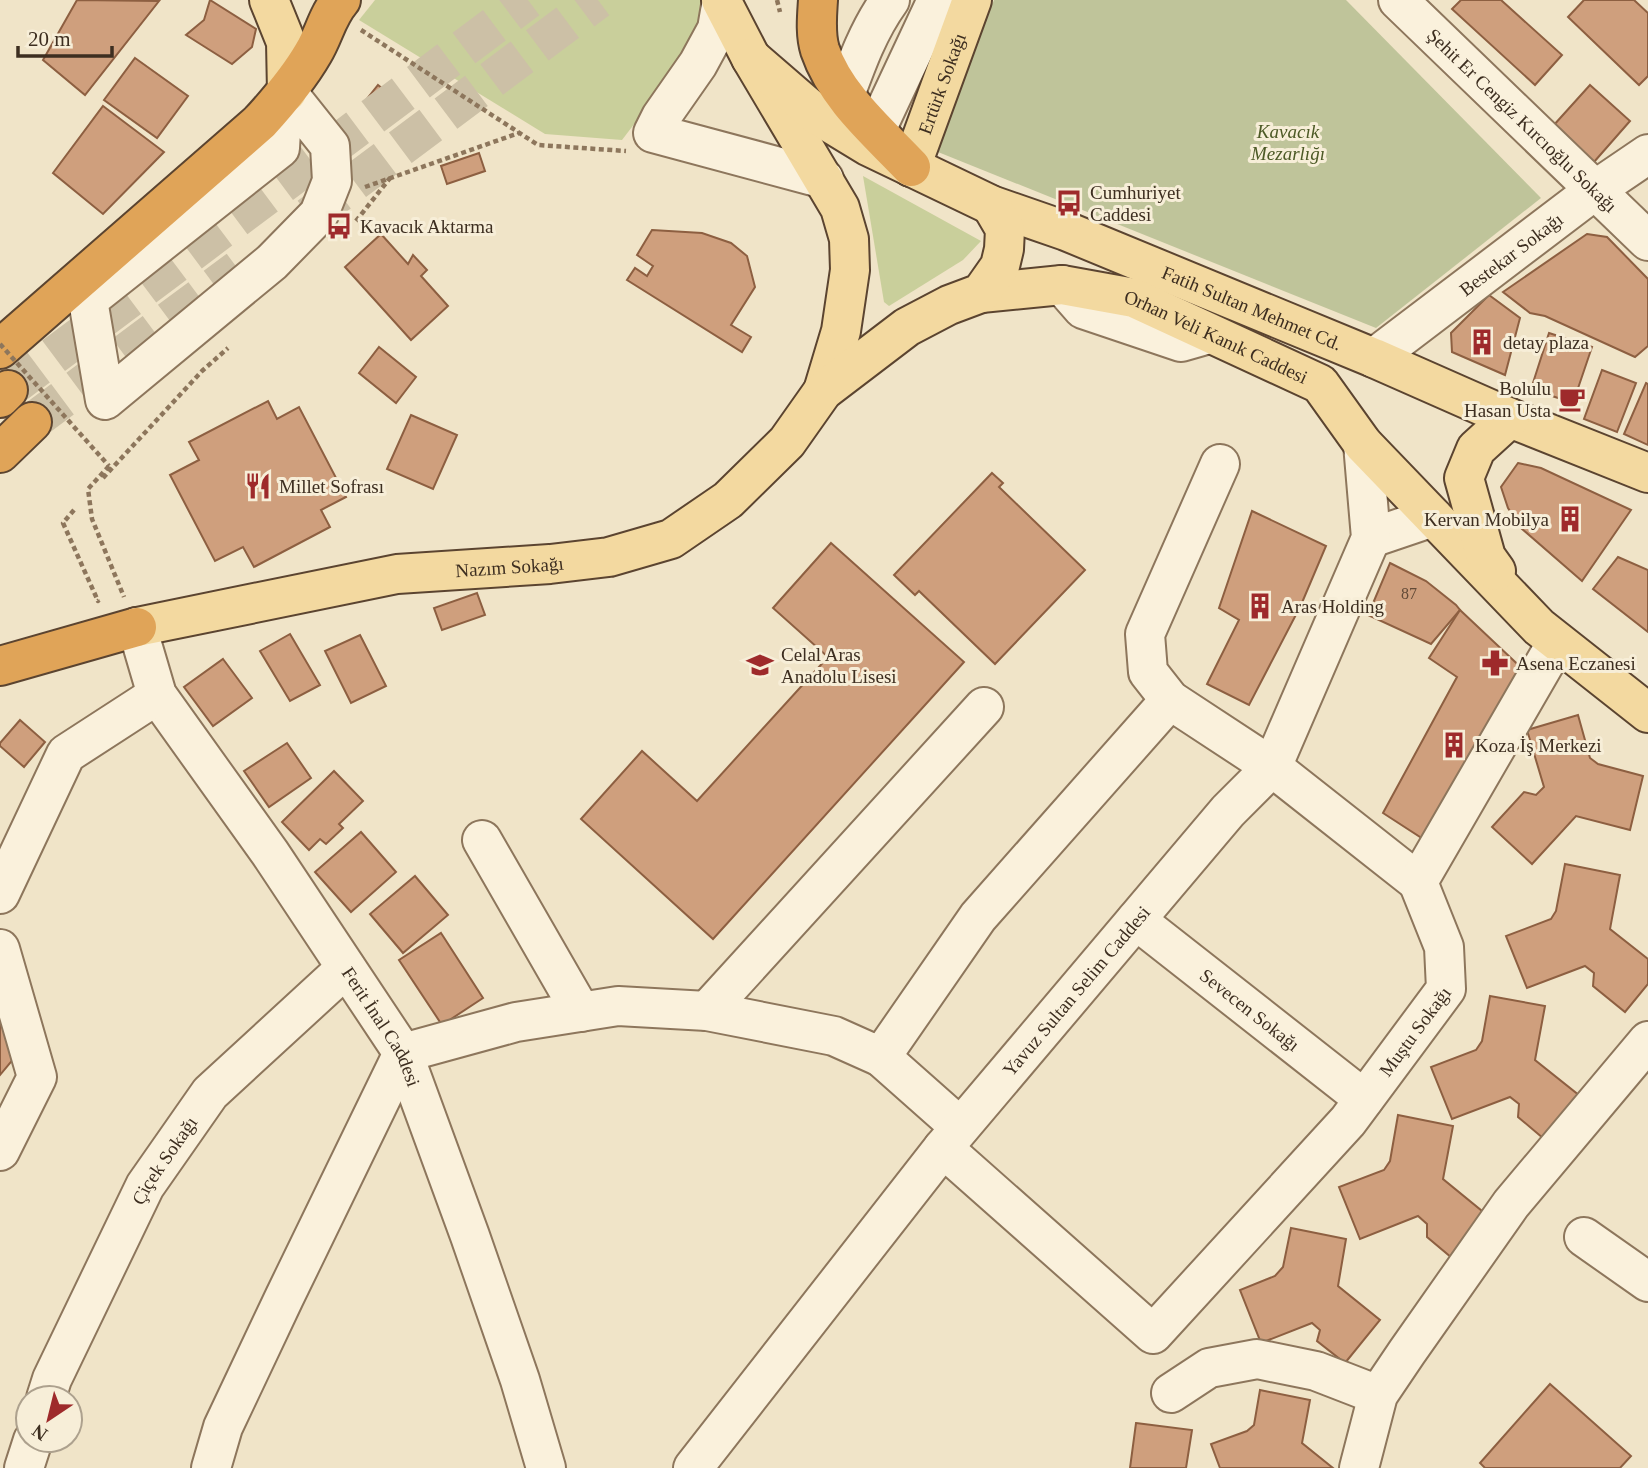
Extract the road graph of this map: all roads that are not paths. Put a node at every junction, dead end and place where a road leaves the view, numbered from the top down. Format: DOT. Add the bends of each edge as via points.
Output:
graph roads {
  1 [pos="269,0"];
  2 [pos="721,0"];
  3 [pos="818,0"];
  4 [pos="890,0"];
  5 [pos="937,0"];
  6 [pos="972,0"];
  7 [pos="1398,0"];
  8 [pos="336,5"];
  9 [pos="751,58"];
  10 [pos="287,92"];
  11 [pos="845,95"];
  12 [pos="260,122"];
  13 [pos="876,130"];
  14 [pos="1648,154"];
  15 [pos="911,167"];
  16 [pos="824,179"];
  17 [pos="1595,190"];
  18 [pos="991,205"];
  19 [pos="1648,241"];
  20 [pos="981,293"];
  21 [pos="0,346"];
  22 [pos="1374,358"];
  23 [pos="824,391"];
  24 [pos="1510,418"];
  25 [pos="32,422"];
  26 [pos="1363,444"];
  27 [pos="0,453"];
  28 [pos="1220,464"];
  29 [pos="1648,473"];
  30 [pos="1433,517"];
  31 [pos="1371,538"];
  32 [pos="137,627"];
  33 [pos="1548,635"];
  34 [pos="0,666"];
  35 [pos="157,695"];
  36 [pos="1170,701"];
  37 [pos="984,707"];
  38 [pos="1648,713"];
  39 [pos="1272,767"];
  40 [pos="482,839"];
  41 [pos="4,873"];
  42 [pos="1418,882"];
  43 [pos="1136,920"];
  44 [pos="0,949"];
  45 [pos="346,968"];
  46 [pos="707,1011"];
  47 [pos="581,1012"];
  48 [pos="1648,1041"];
  49 [pos="402,1053"];
  50 [pos="881,1057"];
  51 [pos="1364,1099"];
  52 [pos="951,1138"];
  53 [pos="0,1151"];
  54 [pos="1584,1237"];
  55 [pos="1648,1282"];
  56 [pos="50,1384"];
  57 [pos="1171,1393"];
  58 [pos="1378,1395"];
  59 [pos="695,1466"];
  60 [pos="211,1468"];
  61 [pos="546,1468"];
  62 [pos="1359,1468"];
  1 -- 10 [label="main road" via="286,42"];
  2 -- 9 [label="main road"];
  2 -- 16 [label="street" via="717,29 653,134"];
  3 -- 11 [label="highway" via="820,48"];
  4 -- 11 [label="street" via="860,54"];
  5 -- 13 [label="street"];
  6 -- 15 [label="main road, Ertürk Sokağı"];
  7 -- 17 [label="street, Şehit Er Cengiz Kırcıoğlu Sokağı"];
  8 -- 10 [label="highway" via="315,50"];
  9 -- 15 [label="main road, Fatih Sultan Mehmet Cd." via="817,116"];
  9 -- 16 [label="main road"];
  10 -- 12 [label="highway"];
  10 -- 12 [label="street" via="330,146 332,181 319,214 272,262 105,400 88,300 280,148 281,131"];
  11 -- 13 [label="highway"];
  12 -- 21 [label="highway"];
  13 -- 15 [label="highway"];
  14 -- 17 [label="street, Bestekar Sokağı"];
  15 -- 18 [label="main road, Fatih Sultan Mehmet Cd."];
  16 -- 23 [label="main road" via="840,208 849,239 850,270 841,331"];
  17 -- 19 [label="street, Şehit Er Cengiz Kırcıoğlu Sokağı"];
  17 -- 22 [label="street, Bestekar Sokağı"];
  18 -- 20 [label="main road" via="1005,229 1004,249 1000,266"];
  18 -- 22 [label="main road, Fatih Sultan Mehmet Cd." via="1066,231"];
  20 -- 23 [label="main road, Orhan Veli Kanık Caddesi" via="907,327"];
  20 -- 26 [label="main road, Orhan Veli Kanık Caddesi" via="1062,285 1134,298 1320,384"];
  22 -- 24 [label="main road, Fatih Sultan Mehmet Cd."];
  23 -- 32 [label="main road, Nazım Sokağı" via="787,442 728,500 671,538 609,557 397,574"];
  24 -- 29 [label="main road, Fatih Sultan Mehmet Cd."];
  24 -- 33 [label="main road" via="1476,449 1464,478 1486,557"];
  25 -- 27 [label="highway"];
  26 -- 30 [label="main road, Orhan Veli Kanık Caddesi"];
  26 -- 31 [label="street"];
  28 -- 36 [label="street" via="1145,634 1148,672"];
  30 -- 31 [label="street"];
  30 -- 33 [label="main road, Orhan Veli Kanık Caddesi"];
  31 -- 39 [label="street, Yavuz Sultan Selim Caddesi"];
  32 -- 34 [label="highway"];
  32 -- 35 [label="street, Ferit İnal Caddesi"];
  33 -- 38 [label="main road, Orhan Veli Kanık Caddesi"];
  33 -- 42 [label="street"];
  35 -- 41 [label="street" via="66,754"];
  35 -- 45 [label="street, Ferit İnal Caddesi"];
  36 -- 39 [label="street"];
  36 -- 50 [label="street" via="978,917"];
  37 -- 46 [label="street"];
  39 -- 42 [label="street"];
  39 -- 43 [label="street, Yavuz Sultan Selim Caddesi" via="1228,811"];
  40 -- 47 [label="street"];
  42 -- 51 [label="street, Muştu Sokağı" via="1444,947 1446,989"];
  43 -- 51 [label="street, Sevecen Sokağı"];
  43 -- 52 [label="street, Yavuz Sultan Selim Caddesi"];
  44 -- 53 [label="street" via="37,1077"];
  45 -- 49 [label="street, Ferit İnal Caddesi"];
  45 -- 56 [label="street, Çiçek Sokağı" via="211,1093 139,1198"];
  46 -- 47 [label="street" via="618,1006"];
  46 -- 50 [label="street" via="834,1036"];
  47 -- 49 [label="street" via="516,1022"];
  48 -- 58 [label="street" via="1511,1204"];
  49 -- 60 [label="street" via="223,1427"];
  49 -- 61 [label="street, Ferit İnal Caddesi" via="520,1380"];
  50 -- 52 [label="street"];
  51 -- 52 [label="street, Muştu Sokağı" via="1153,1334"];
  52 -- 59 [label="street, Yavuz Sultan Selim Caddesi"];
  54 -- 55 [label="street"];
  57 -- 58 [label="street" via="1209,1368 1257,1359 1316,1371"];
  58 -- 62 [label="street"];
}
